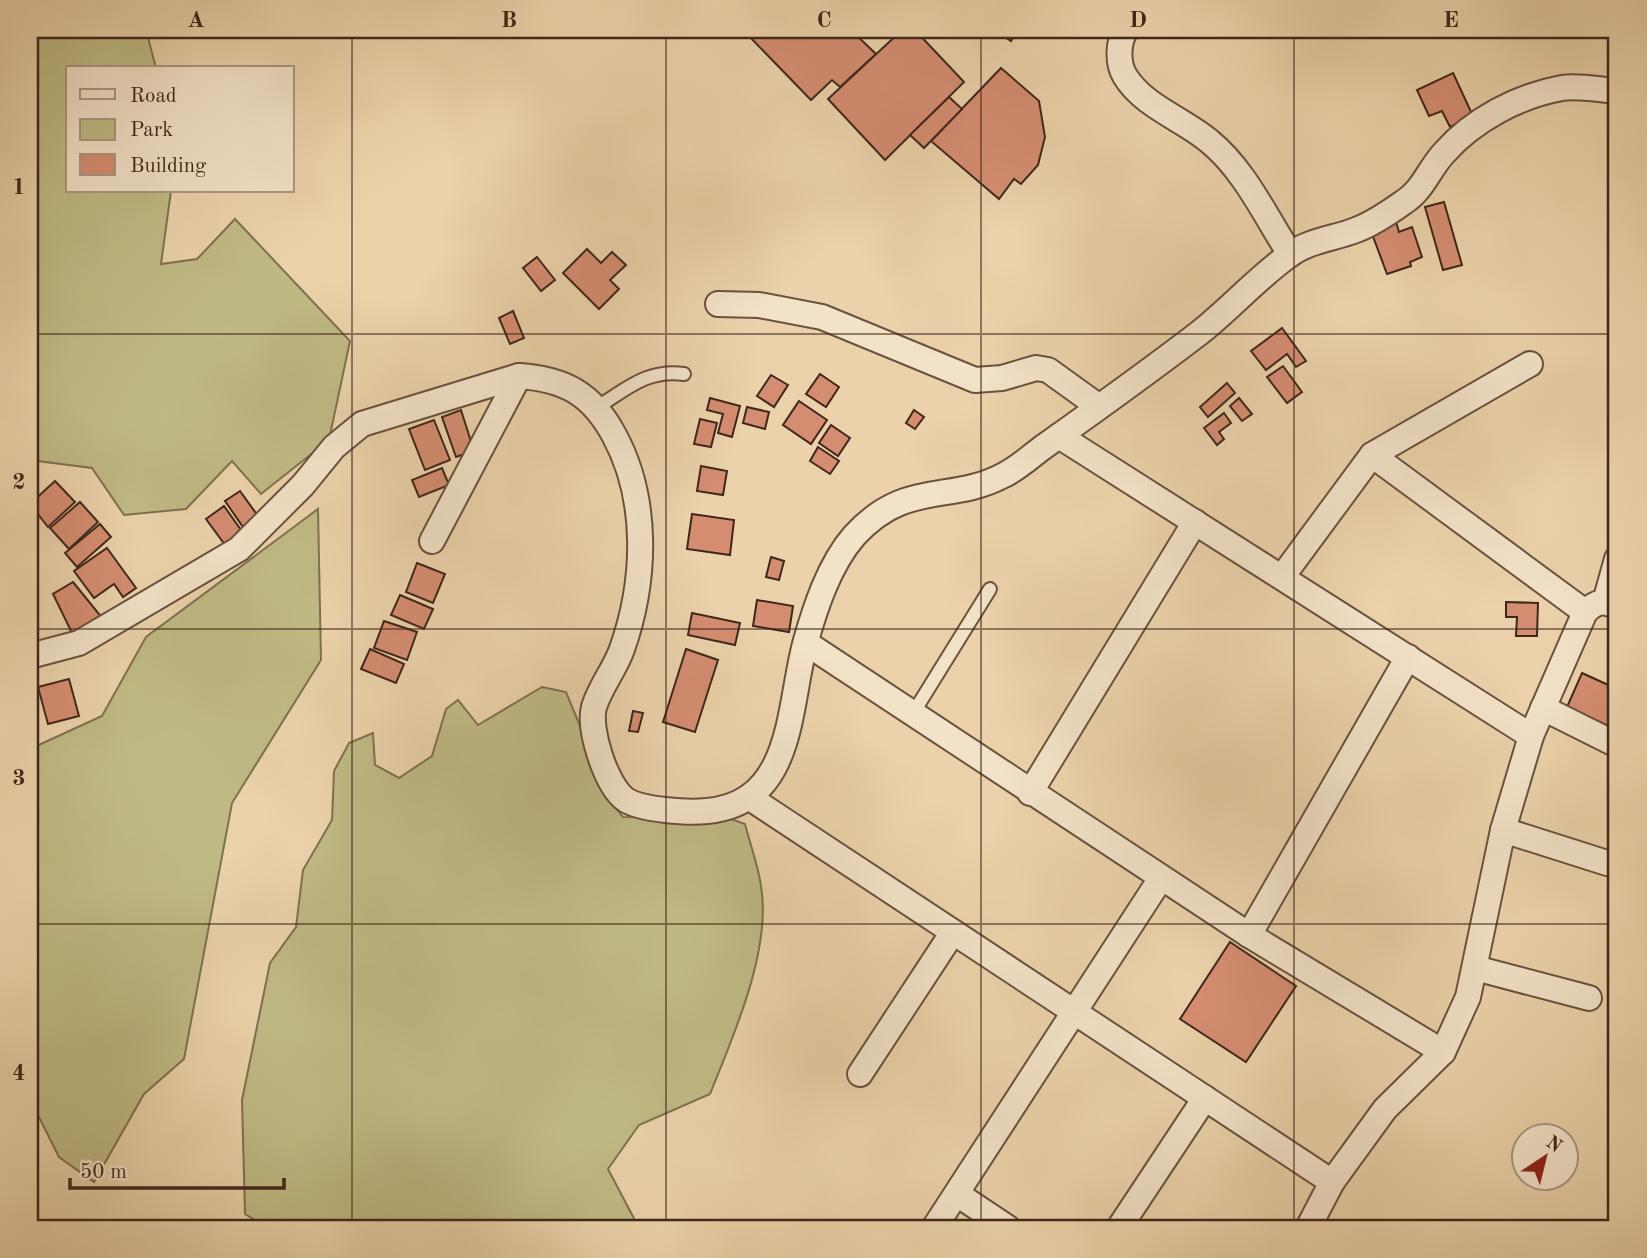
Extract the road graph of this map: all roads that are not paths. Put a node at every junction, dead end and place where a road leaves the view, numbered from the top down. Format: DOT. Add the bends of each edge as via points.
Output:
graph roads {
  1 [pos="1126,30"];
  2 [pos="1617,91"];
  3 [pos="1290,254"];
  4 [pos="718,303"];
  5 [pos="1530,364"];
  6 [pos="684,374"];
  7 [pos="519,376"];
  8 [pos="599,406"];
  9 [pos="1098,406"];
  10 [pos="1059,436"];
  11 [pos="1371,455"];
  12 [pos="1195,522"];
  13 [pos="432,541"];
  14 [pos="1617,559"];
  15 [pos="1282,577"];
  16 [pos="990,589"];
  17 [pos="1603,607"];
  18 [pos="806,643"];
  19 [pos="30,656"];
  20 [pos="1408,657"];
  21 [pos="1543,708"];
  22 [pos="912,715"];
  23 [pos="1531,736"];
  24 [pos="1617,745"];
  25 [pos="1030,793"];
  26 [pos="750,798"];
  27 [pos="1503,830"];
  28 [pos="1607,863"];
  29 [pos="1161,878"];
  30 [pos="953,932"];
  31 [pos="1249,935"];
  32 [pos="1475,968"];
  33 [pos="1589,998"];
  34 [pos="1074,1011"];
  35 [pos="1443,1052"];
  36 [pos="860,1074"];
  37 [pos="1205,1098"];
  38 [pos="1332,1182"];
  39 [pos="957,1194"];
  40 [pos="934,1228"];
  41 [pos="1008,1228"];
  42 [pos="1119,1228"];
  43 [pos="1308,1228"];
  1 -- 3 [label="street" via="1120,58 1125,76 1153,104 1210,141 1234,168"];
  2 -- 3 [label="street" via="1566,87 1511,104 1460,135 1433,165 1417,194 1356,230 1318,239"];
  3 -- 9 [label="street" via="1200,332"];
  4 -- 9 [label="street" via="822,317 975,380 1036,368 1048,370"];
  5 -- 11 [label="street"];
  6 -- 8 [label="lane" via="663,371 647,376"];
  7 -- 8 [label="street" via="557,383"];
  7 -- 13 [label="street"];
  7 -- 19 [label="street" via="362,424 334,447 239,549 79,643"];
  8 -- 26 [label="street" via="628,460 639,509 640,549 631,621 594,708 593,735 612,781 626,800 670,811 707,811"];
  9 -- 10 [label="street"];
  10 -- 12 [label="street"];
  10 -- 18 [label="street" via="1003,476 903,499 880,513 854,537 833,568"];
  11 -- 15 [label="street"];
  11 -- 17 [label="street"];
  12 -- 15 [label="street"];
  12 -- 25 [label="street"];
  14 -- 17 [label="street"];
  15 -- 20 [label="street"];
  16 -- 22 [label="lane"];
  17 -- 21 [label="street"];
  18 -- 22 [label="street"];
  18 -- 26 [label="street" via="785,747 776,767"];
  20 -- 23 [label="street"];
  20 -- 31 [label="street"];
  21 -- 23 [label="street"];
  21 -- 24 [label="street"];
  22 -- 25 [label="street"];
  23 -- 27 [label="street"];
  25 -- 29 [label="street"];
  26 -- 30 [label="street"];
  27 -- 28 [label="street"];
  27 -- 32 [label="street"];
  29 -- 31 [label="street"];
  29 -- 34 [label="street"];
  30 -- 34 [label="street"];
  30 -- 36 [label="street"];
  31 -- 35 [label="street"];
  32 -- 33 [label="street"];
  32 -- 35 [label="street" via="1468,997"];
  34 -- 37 [label="street"];
  34 -- 39 [label="street"];
  35 -- 38 [label="street" via="1385,1109"];
  37 -- 38 [label="street"];
  37 -- 42 [label="street"];
  38 -- 43 [label="street"];
  39 -- 40 [label="street"];
  39 -- 41 [label="street"];
}
